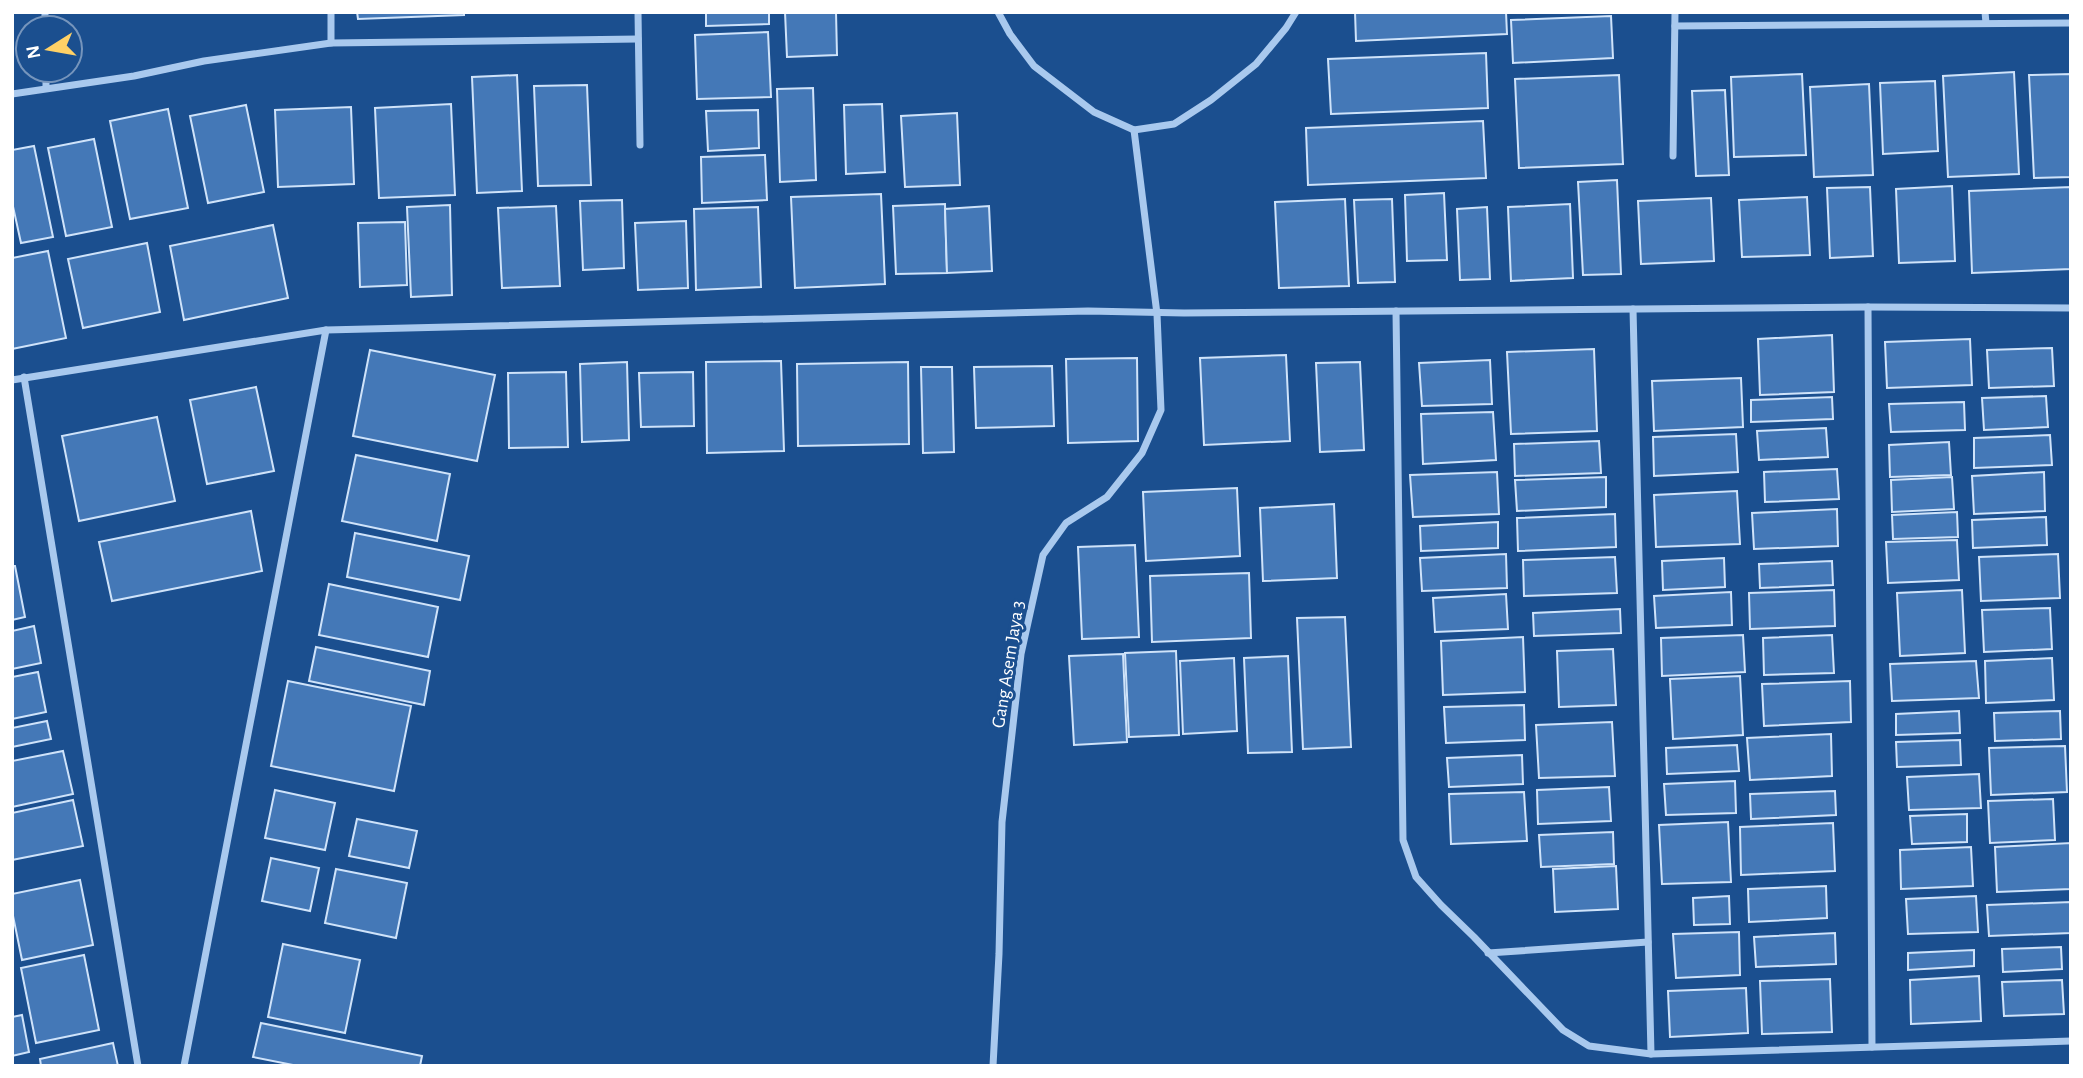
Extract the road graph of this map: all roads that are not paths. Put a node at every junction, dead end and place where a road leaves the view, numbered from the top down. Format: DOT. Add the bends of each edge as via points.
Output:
graph roads {
  1 [pos="331,12"];
  2 [pos="638,12"];
  3 [pos="998,12"];
  4 [pos="1296,12"];
  5 [pos="1675,12"];
  6 [pos="1985,12"];
  7 [pos="1986,23"];
  8 [pos="2071,23"];
  9 [pos="1675,26"];
  10 [pos="638,39"];
  11 [pos="331,43"];
  12 [pos="46,84"];
  13 [pos="46,88"];
  14 [pos="12,94"];
  15 [pos="1134,130"];
  16 [pos="640,145"];
  17 [pos="1673,156"];
  18 [pos="1868,307"];
  19 [pos="2071,308"];
  20 [pos="1633,309"];
  21 [pos="1396,311"];
  22 [pos="1157,313"];
  23 [pos="326,330"];
  24 [pos="24,377"];
  25 [pos="12,380"];
  26 [pos="1648,942"];
  27 [pos="1488,953"];
  28 [pos="2071,1041"];
  29 [pos="1872,1047"];
  30 [pos="1651,1054"];
  31 [pos="138,1066"];
  32 [pos="184,1066"];
  33 [pos="993,1066"];
  1 -- 11 [label="street"];
  2 -- 10 [label="street"];
  3 -- 15 [label="street" via="1034,66 1094,112"];
  4 -- 15 [label="street" via="1256,64 1211,100 1174,124"];
  5 -- 9 [label="street"];
  6 -- 7 [label="street"];
  7 -- 8 [label="street"];
  7 -- 9 [label="street"];
  9 -- 17 [label="street"];
  10 -- 11 [label="street"];
  10 -- 16 [label="street"];
  11 -- 13 [label="street"];
  12 -- 13 [label="street"];
  13 -- 14 [label="street"];
  15 -- 22 [label="street, Gang Asem Jaya 3"];
  18 -- 19 [label="street"];
  18 -- 20 [label="street"];
  18 -- 29 [label="street"];
  20 -- 21 [label="street"];
  20 -- 26 [label="street"];
  21 -- 22 [label="street"];
  21 -- 27 [label="street" via="1403,840 1416,877"];
  22 -- 23 [label="street"];
  22 -- 33 [label="street, Gang Asem Jaya 3" via="1161,410 1142,453 1107,497 1066,523 1043,555 1021,654 1003,822"];
  23 -- 24 [label="street"];
  23 -- 32 [label="street"];
  24 -- 25 [label="street"];
  24 -- 31 [label="street"];
  26 -- 27 [label="street"];
  26 -- 30 [label="street"];
  27 -- 30 [label="street" via="1563,1030 1589,1046"];
  28 -- 29 [label="street"];
  29 -- 30 [label="street"];
}
